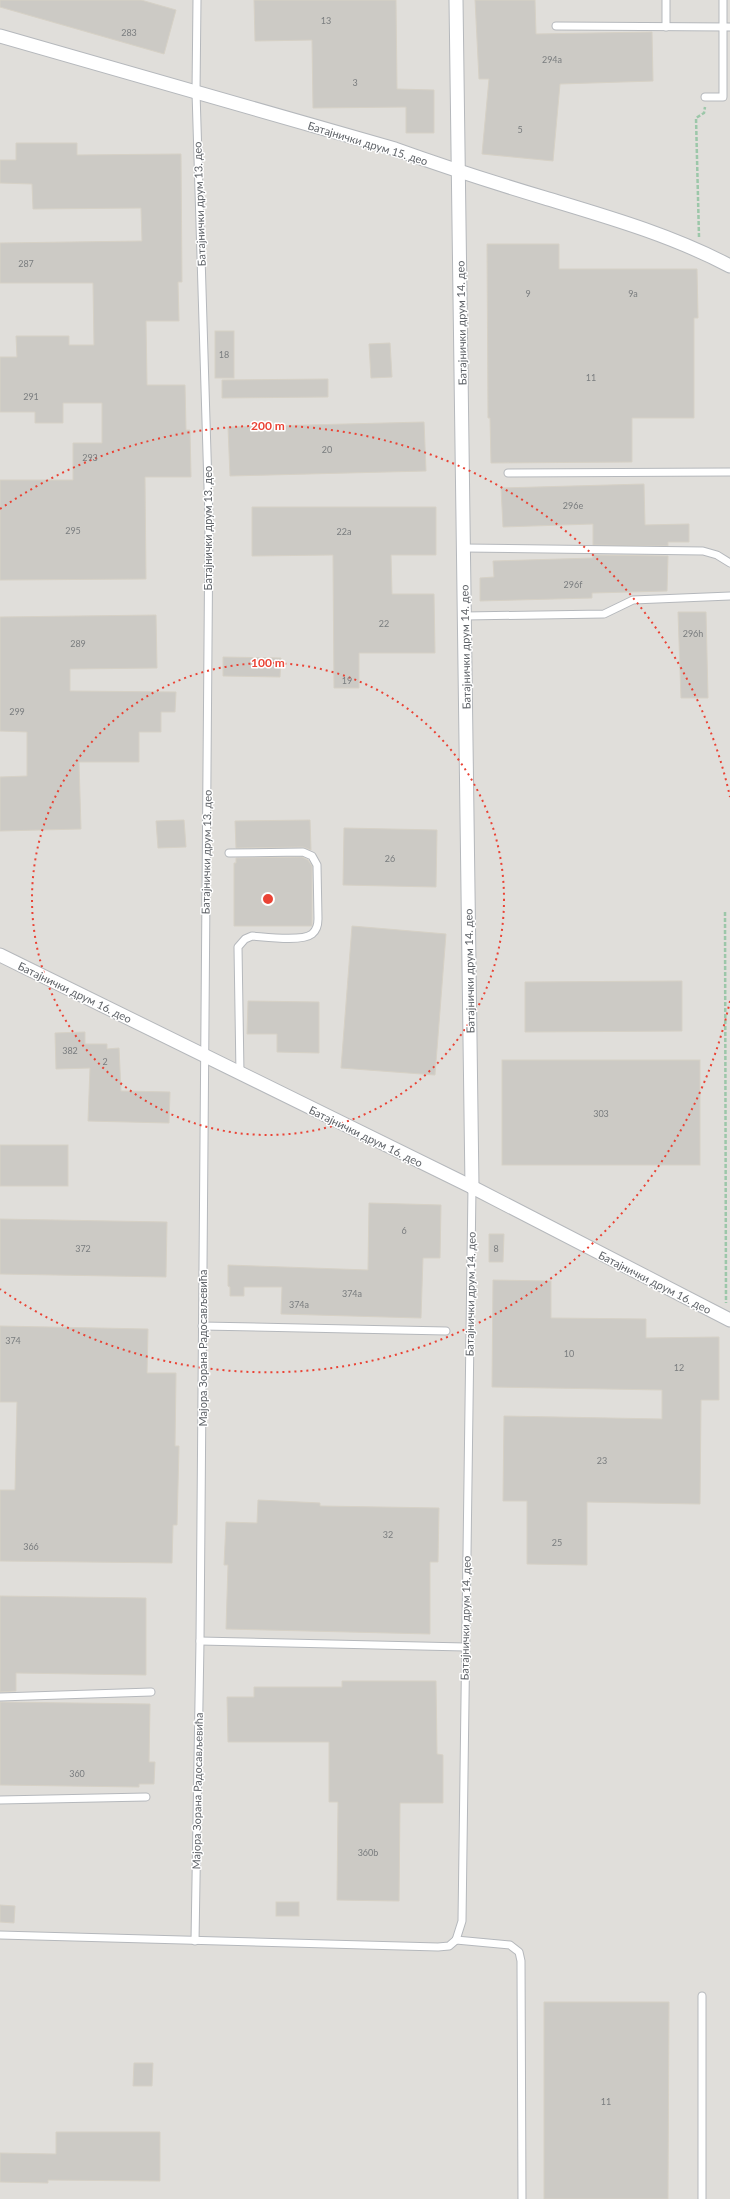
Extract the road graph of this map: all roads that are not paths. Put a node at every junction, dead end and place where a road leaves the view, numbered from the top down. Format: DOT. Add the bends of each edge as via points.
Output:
graph roads {
  1 [pos="197,0"];
  2 [pos="456,0"];
  3 [pos="666,0"];
  4 [pos="723,0"];
  5 [pos="556,26"];
  6 [pos="666,27"];
  7 [pos="726,27"];
  8 [pos="0,36"];
  9 [pos="196,92"];
  10 [pos="705,97"];
  11 [pos="459,172"];
  12 [pos="730,266"];
  13 [pos="730,472"];
  14 [pos="508,473"];
  15 [pos="464,548"];
  16 [pos="730,563"];
  17 [pos="730,596"];
  18 [pos="465,616"];
  19 [pos="229,853"];
  20 [pos="0,955"];
  21 [pos="204,1056"];
  22 [pos="240,1074"];
  23 [pos="472,1188"];
  24 [pos="728,1319"];
  25 [pos="202,1326"];
  26 [pos="446,1331"];
  27 [pos="200,1641"];
  28 [pos="465,1647"];
  29 [pos="151,1692"];
  30 [pos="0,1697"];
  31 [pos="146,1797"];
  32 [pos="0,1800"];
  33 [pos="0,1935"];
  34 [pos="456,1940"];
  35 [pos="195,1941"];
  36 [pos="702,1996"];
  37 [pos="522,2199"];
  38 [pos="702,2199"];
  1 -- 9 [label="lane, Батајнички друм 13. део"];
  2 -- 11 [label="street, Батајнички друм 14. део"];
  3 -- 6 [label="lane"];
  4 -- 7 [label="lane"];
  5 -- 6 [label="lane"];
  6 -- 7 [label="lane"];
  7 -- 10 [label="lane" via="723,97"];
  8 -- 9 [label="street, Батајнички друм 15. део"];
  9 -- 11 [label="street, Батајнички друм 15. део" via="395,149"];
  9 -- 21 [label="lane, Батајнички друм 13. део" via="209,519"];
  11 -- 12 [label="street, Батајнички друм 15. део" via="631,224 700,250"];
  11 -- 15 [label="street, Батајнички друм 14. део"];
  13 -- 14 [label="lane"];
  15 -- 16 [label="lane" via="703,551 717,555"];
  15 -- 18 [label="street, Батајнички друм 14. део"];
  17 -- 18 [label="lane" via="633,600 604,614"];
  18 -- 23 [label="street, Батајнички друм 14. део"];
  19 -- 22 [label="lane" via="303,852 312,856 317,865 316,930 302,938 252,936 238,947"];
  20 -- 21 [label="street, Батајнички друм 16. део"];
  21 -- 22 [label="street, Батајнички друм 16. део"];
  21 -- 25 [label="lane, Мајора Зорана Радосављевића"];
  22 -- 23 [label="street, Батајнички друм 16. део"];
  23 -- 24 [label="street, Батајнички друм 16. део"];
  23 -- 28 [label="lane, Батајнички друм 14. део"];
  25 -- 26 [label="lane"];
  25 -- 27 [label="lane, Мајора Зорана Радосављевића"];
  27 -- 28 [label="lane"];
  27 -- 35 [label="lane, Мајора Зорана Радосављевића"];
  28 -- 34 [label="lane, Батајнички друм 14. део" via="462,1921"];
  29 -- 30 [label="lane"];
  31 -- 32 [label="lane"];
  33 -- 35 [label="lane"];
  34 -- 35 [label="lane" via="448,1946 438,1947"];
  34 -- 37 [label="lane" via="510,1945 519,1952"];
  36 -- 38 [label="lane"];
}
